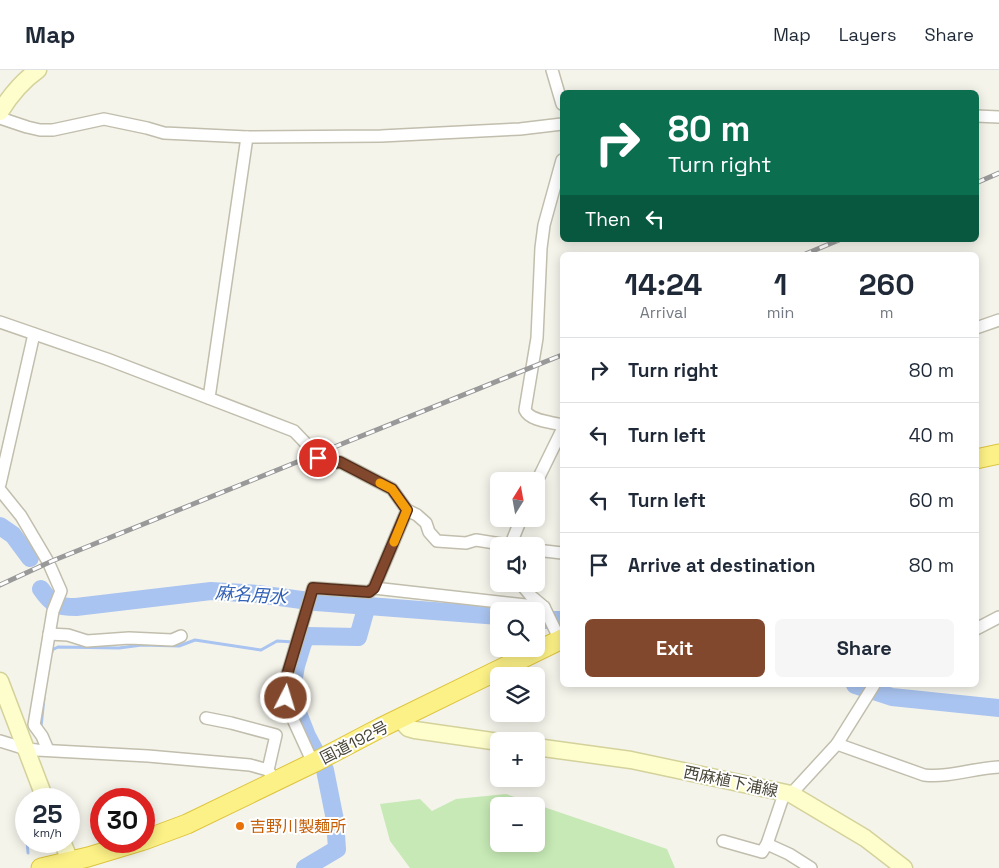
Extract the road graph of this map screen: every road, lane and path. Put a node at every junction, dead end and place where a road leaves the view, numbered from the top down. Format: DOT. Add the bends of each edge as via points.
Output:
graph roads {
  1 [pos="38,70"];
  2 [pos="552,70"];
  3 [pos="560,97"];
  4 [pos="0,112"];
  5 [pos="979,116"];
  6 [pos="999,117"];
  7 [pos="0,118"];
  8 [pos="560,124"];
  9 [pos="247,137"];
  10 [pos="560,167"];
  11 [pos="999,320"];
  12 [pos="0,322"];
  13 [pos="979,327"];
  14 [pos="34,334"];
  15 [pos="209,398"];
  16 [pos="560,424"];
  17 [pos="560,434"];
  18 [pos="999,454"];
  19 [pos="979,458"];
  20 [pos="541,472"];
  21 [pos="0,484"];
  22 [pos="0,490"];
  23 [pos="407,510"];
  24 [pos="490,542"];
  25 [pos="545,551"];
  26 [pos="560,553"];
  27 [pos="374,588"];
  28 [pos="528,592"];
  29 [pos="490,602"];
  30 [pos="537,602"];
  31 [pos="545,609"];
  32 [pos="999,617"];
  33 [pos="979,627"];
  34 [pos="49,634"];
  35 [pos="559,635"];
  36 [pos="181,636"];
  37 [pos="0,680"];
  38 [pos="873,687"];
  39 [pos="206,718"];
  40 [pos="400,719"];
  41 [pos="0,741"];
  42 [pos="490,741"];
  43 [pos="837,744"];
  44 [pos="545,748"];
  45 [pos="26,749"];
  46 [pos="48,750"];
  47 [pos="318,761"];
  48 [pos="999,767"];
  49 [pos="272,776"];
  50 [pos="41,788"];
  51 [pos="791,794"];
  52 [pos="155,836"];
  53 [pos="723,841"];
  54 [pos="767,844"];
  55 [pos="66,853"];
  56 [pos="106,853"];
  57 [pos="71,865"];
  58 [pos="42,868"];
  59 [pos="811,868"];
  60 [pos="904,868"];
  1 -- 4 [label="main road" via="19,85"];
  2 -- 3 [label="street"];
  5 -- 6 [label="street"];
  7 -- 9 [label="street" via="40,130 104,119 164,133"];
  8 -- 9 [label="street" via="381,136"];
  9 -- 15 [label="street"];
  10 -- 16 [label="street" via="544,225 537,338 525,410 533,417"];
  11 -- 13 [label="street"];
  12 -- 14 [label="street"];
  14 -- 15 [label="street"];
  14 -- 21 [label="street"];
  15 -- 23 [label="street" via="294,431 329,464 340,462 392,489"];
  17 -- 20 [label="street"];
  18 -- 19 [label="highway"];
  22 -- 34 [label="street" via="21,516 61,591"];
  23 -- 24 [label="street" via="426,523 437,541"];
  23 -- 27 [label="street"];
  25 -- 26 [label="street"];
  27 -- 29 [label="street"];
  27 -- 47 [label="street" via="369,592 313,588 287,675 286,698 292,717"];
  28 -- 30 [label="street"];
  31 -- 35 [label="street"];
  32 -- 33 [label="street"];
  34 -- 36 [label="street" via="87,641 129,638 172,640"];
  34 -- 46 [label="street" via="34,726"];
  35 -- 40 [label="highway, 国道192号"];
  37 -- 45 [label="main road"];
  38 -- 43 [label="street"];
  39 -- 49 [label="street" via="276,735"];
  40 -- 42 [label="main road" via="408,728 415,730"];
  40 -- 47 [label="highway, 国道192号"];
  41 -- 45 [label="street"];
  43 -- 48 [label="street" via="924,775 949,775"];
  43 -- 51 [label="street"];
  44 -- 51 [label="main road, 西麻植下浦線" via="631,760"];
  45 -- 46 [label="street"];
  45 -- 50 [label="main road"];
  46 -- 49 [label="street" via="250,765"];
  47 -- 49 [label="highway, 国道192号"];
  49 -- 52 [label="highway, 国道192号" via="187,824"];
  51 -- 54 [label="street" via="783,797"];
  51 -- 60 [label="main road, 西麻植下浦線" via="865,838"];
  53 -- 54 [label="street" via="762,852"];
  54 -- 59 [label="street"];
  55 -- 57 [label="main road"];
  56 -- 57 [label="highway, 国道192号"];
  57 -- 58 [label="highway, 国道192号"];
}
